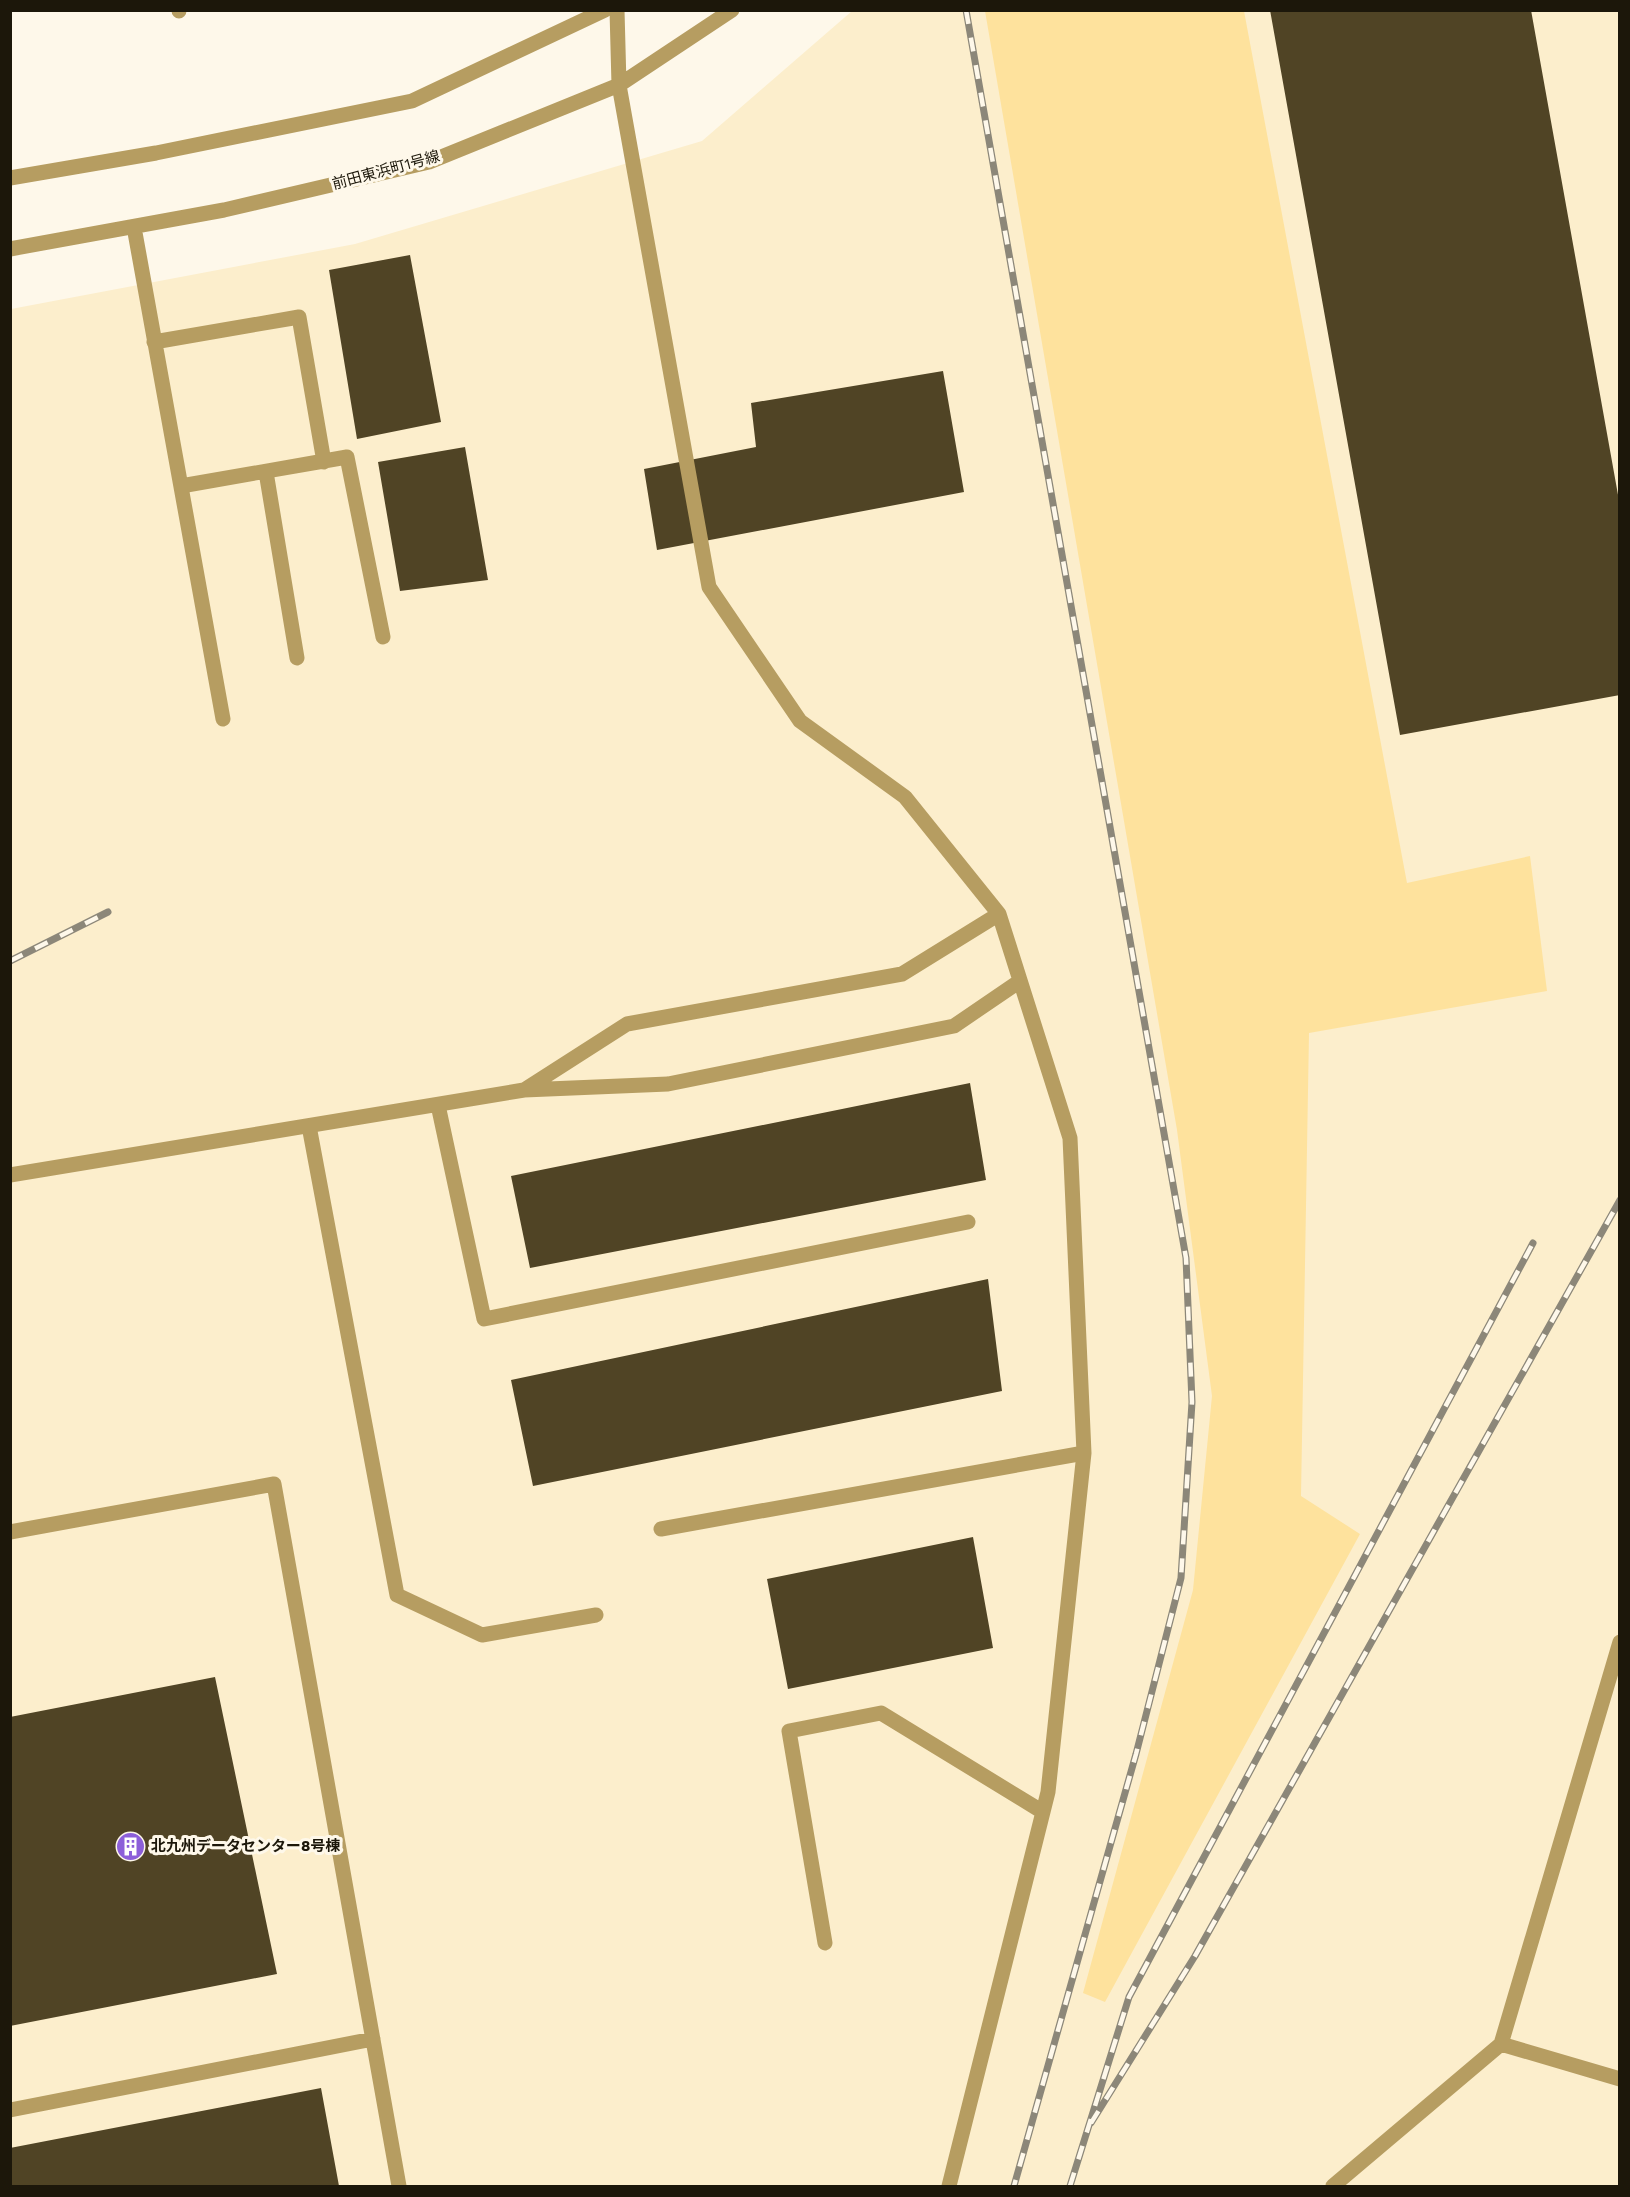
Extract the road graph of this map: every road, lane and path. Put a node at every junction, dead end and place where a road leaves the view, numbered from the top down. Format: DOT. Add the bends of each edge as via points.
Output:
graph roads {
  1 [pos="605,10"];
  2 [pos="616,10"];
  3 [pos="732,10"];
  4 [pos="619,85"];
  5 [pos="10,178"];
  6 [pos="134,227"];
  7 [pos="10,249"];
  8 [pos="154,342"];
  9 [pos="324,462"];
  10 [pos="266,472"];
  11 [pos="181,486"];
  12 [pos="383,638"];
  13 [pos="297,658"];
  14 [pos="223,719"];
  15 [pos="999,914"];
  16 [pos="1020,981"];
  17 [pos="524,1090"];
  18 [pos="438,1105"];
  19 [pos="309,1126"];
  20 [pos="10,1175"];
  21 [pos="968,1222"];
  22 [pos="1084,1454"];
  23 [pos="661,1529"];
  24 [pos="10,1532"];
  25 [pos="596,1615"];
  26 [pos="1620,1642"];
  27 [pos="1044,1812"];
  28 [pos="825,1943"];
  29 [pos="373,2039"];
  30 [pos="1501,2044"];
  31 [pos="1620,2079"];
  32 [pos="10,2110"];
  33 [pos="399,2187"];
  34 [pos="949,2187"];
  35 [pos="1333,2187"];
  1 -- 5 [label="street" via="412,100 156,153"];
  2 -- 4 [label="street"];
  3 -- 4 [label="street, 前田東浜町1号線"];
  4 -- 6 [label="street, 前田東浜町1号線" via="429,162"];
  4 -- 15 [label="street" via="709,587 800,721 905,797"];
  6 -- 7 [label="street, 前田東浜町1号線"];
  6 -- 8 [label="street"];
  8 -- 9 [label="street" via="299,317"];
  8 -- 11 [label="street"];
  9 -- 10 [label="street"];
  9 -- 12 [label="street" via="347,458"];
  10 -- 11 [label="street"];
  10 -- 13 [label="street"];
  11 -- 14 [label="street"];
  15 -- 16 [label="street"];
  15 -- 17 [label="street" via="902,974 627,1024"];
  16 -- 17 [label="street" via="954,1026 668,1084"];
  16 -- 22 [label="street" via="1070,1138"];
  17 -- 18 [label="street"];
  18 -- 19 [label="street"];
  18 -- 21 [label="street" via="484,1319"];
  19 -- 20 [label="street"];
  19 -- 25 [label="street" via="397,1595 482,1635"];
  22 -- 23 [label="street"];
  22 -- 27 [label="street"];
  24 -- 29 [label="street" via="274,1485"];
  26 -- 30 [label="street"];
  27 -- 28 [label="street" via="881,1713 789,1731"];
  27 -- 34 [label="street"];
  29 -- 32 [label="street"];
  29 -- 33 [label="street"];
  30 -- 31 [label="street"];
  30 -- 35 [label="street"];
}
